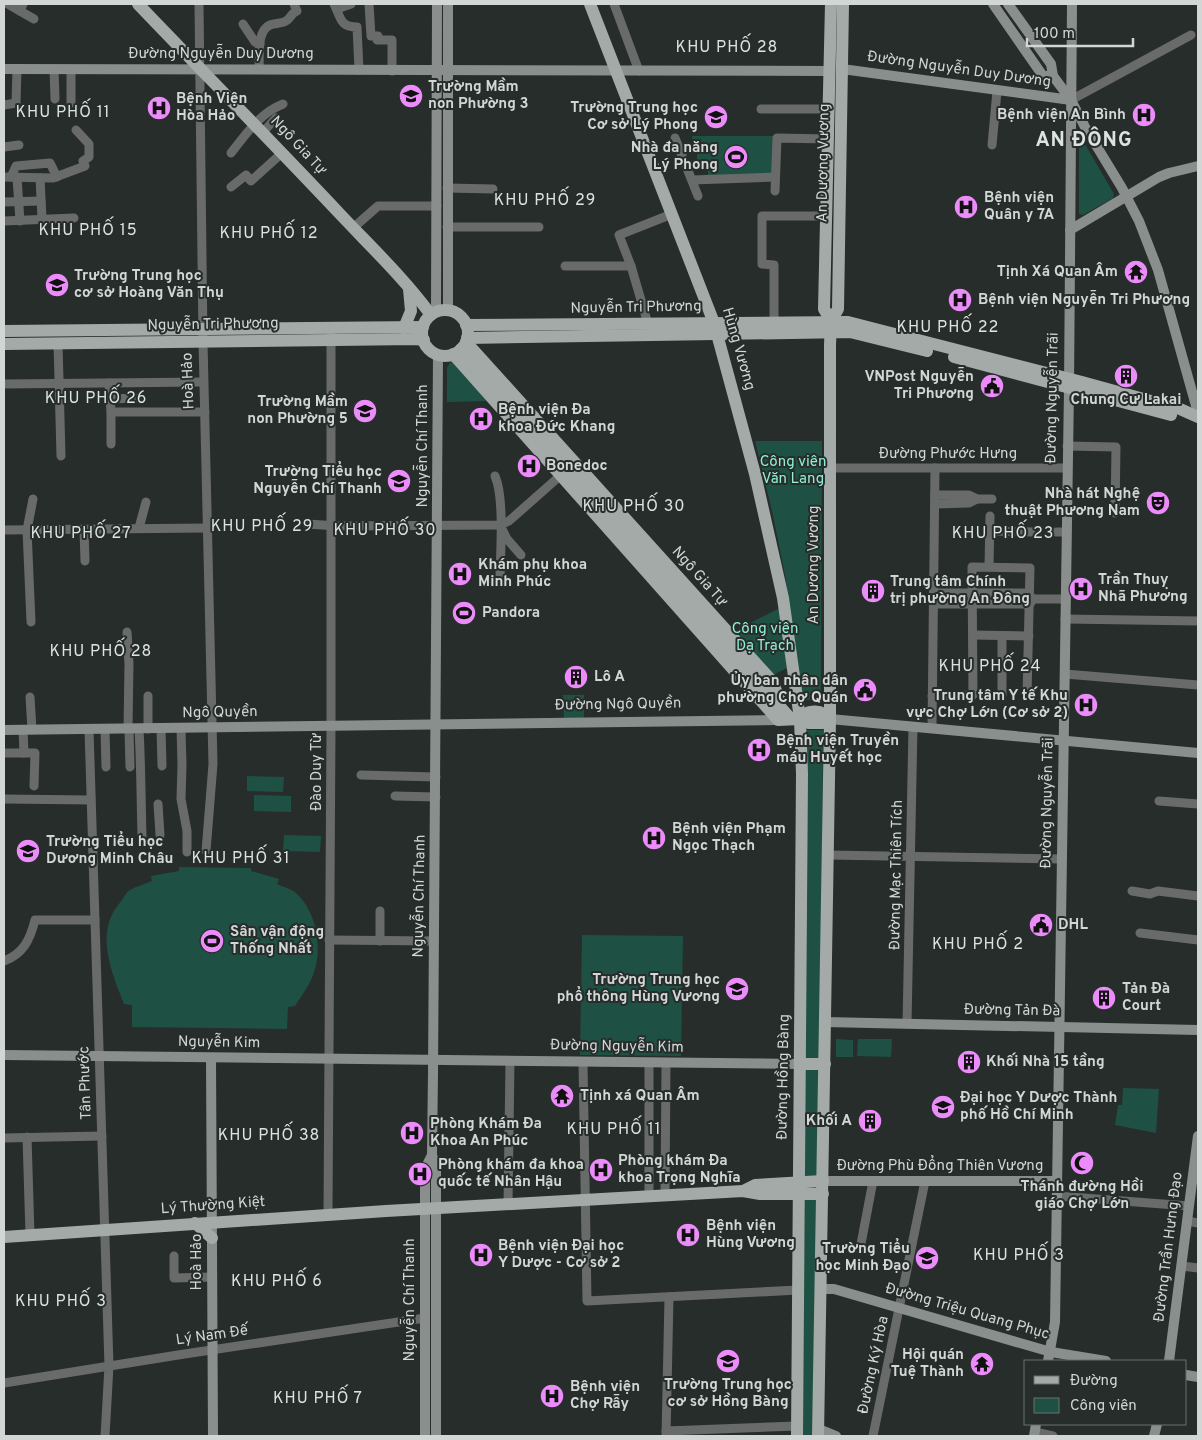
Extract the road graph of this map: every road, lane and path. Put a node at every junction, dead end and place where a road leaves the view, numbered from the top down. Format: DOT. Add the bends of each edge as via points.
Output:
graph roads {
  1 [pos="8,4"];
  2 [pos="138,4"];
  3 [pos="198,4"];
  4 [pos="294,4"];
  5 [pos="351,4"];
  6 [pos="370,4"];
  7 [pos="437,4"];
  8 [pos="448,4"];
  9 [pos="590,4"];
  10 [pos="614,4"];
  11 [pos="830,4"];
  12 [pos="843,4"];
  13 [pos="993,4"];
  14 [pos="1008,4"];
  15 [pos="1072,4"];
  16 [pos="335,6"];
  17 [pos="22,7"];
  18 [pos="34,19"];
  19 [pos="243,24"];
  20 [pos="1191,35"];
  21 [pos="260,44"];
  22 [pos="199,68"];
  23 [pos="4,69"];
  24 [pos="17,69"];
  25 [pos="54,69"];
  26 [pos="71,69"];
  27 [pos="259,69"];
  28 [pos="359,70"];
  29 [pos="836,70"];
  30 [pos="392,71"];
  31 [pos="442,71"];
  32 [pos="616,71"];
  33 [pos="639,71"];
  34 [pos="1053,76"];
  35 [pos="997,91"];
  36 [pos="55,99"];
  37 [pos="1071,100"];
  38 [pos="71,103"];
  39 [pos="283,104"];
  40 [pos="4,105"];
  41 [pos="761,109"];
  42 [pos="835,109"];
  43 [pos="276,118"];
  44 [pos="259,128"];
  45 [pos="76,130"];
  46 [pos="675,138"];
  47 [pos="828,139"];
  48 [pos="19,145"];
  49 [pos="992,145"];
  50 [pos="4,147"];
  51 [pos="231,153"];
  52 [pos="282,153"];
  53 [pos="1198,166"];
  54 [pos="61,175"];
  55 [pos="11,177"];
  56 [pos="775,177"];
  57 [pos="40,178"];
  58 [pos="692,180"];
  59 [pos="231,187"];
  60 [pos="446,188"];
  61 [pos="493,189"];
  62 [pos="775,191"];
  63 [pos="698,196"];
  64 [pos="1127,196"];
  65 [pos="41,201"];
  66 [pos="4,202"];
  67 [pos="19,202"];
  68 [pos="437,206"];
  69 [pos="672,214"];
  70 [pos="826,216"];
  71 [pos="74,218"];
  72 [pos="42,219"];
  73 [pos="4,221"];
  74 [pos="20,221"];
  75 [pos="447,226"];
  76 [pos="539,227"];
  77 [pos="353,228"];
  78 [pos="1070,230"];
  79 [pos="565,266"];
  80 [pos="631,266"];
  81 [pos="410,289"];
  82 [pos="438,312"];
  83 [pos="774,322"];
  84 [pos="423,327"];
  85 [pos="831,327"];
  86 [pos="404,328"];
  87 [pos="740,328"];
  88 [pos="716,329"];
  89 [pos="58,330"];
  90 [pos="649,330"];
  91 [pos="4,331"];
  92 [pos="331,334"];
  93 [pos="203,336"];
  94 [pos="424,340"];
  95 [pos="463,342"];
  96 [pos="4,344"];
  97 [pos="58,344"];
  98 [pos="438,355"];
  99 [pos="203,382"];
  100 [pos="109,383"];
  101 [pos="4,384"];
  102 [pos="59,384"];
  103 [pos="1069,384"];
  104 [pos="137,398"];
  105 [pos="110,399"];
  106 [pos="111,412"];
  107 [pos="205,412"];
  108 [pos="1198,413"];
  109 [pos="1198,418"];
  110 [pos="111,444"];
  111 [pos="1067,446"];
  112 [pos="61,456"];
  113 [pos="830,468"];
  114 [pos="935,468"];
  115 [pos="1067,468"];
  116 [pos="572,473"];
  117 [pos="495,476"];
  118 [pos="33,499"];
  119 [pos="935,499"];
  120 [pos="992,499"];
  121 [pos="146,502"];
  122 [pos="1115,513"];
  123 [pos="990,516"];
  124 [pos="307,524"];
  125 [pos="437,525"];
  126 [pos="500,525"];
  127 [pos="331,526"];
  128 [pos="139,528"];
  129 [pos="206,528"];
  130 [pos="84,529"];
  131 [pos="4,530"];
  132 [pos="27,530"];
  133 [pos="990,531"];
  134 [pos="1032,532"];
  135 [pos="633,548"];
  136 [pos="521,555"];
  137 [pos="85,561"];
  138 [pos="661,565"];
  139 [pos="989,567"];
  140 [pos="500,582"];
  141 [pos="934,593"];
  142 [pos="973,593"];
  143 [pos="1031,599"];
  144 [pos="1065,600"];
  145 [pos="683,604"];
  146 [pos="934,604"];
  147 [pos="973,604"];
  148 [pos="1065,619"];
  149 [pos="1198,621"];
  150 [pos="31,622"];
  151 [pos="128,632"];
  152 [pos="714,632"];
  153 [pos="973,636"];
  154 [pos="1002,636"];
  155 [pos="1029,636"];
  156 [pos="793,672"];
  157 [pos="1065,674"];
  158 [pos="767,683"];
  159 [pos="1198,686"];
  160 [pos="1002,695"];
  161 [pos="148,696"];
  162 [pos="932,696"];
  163 [pos="1027,696"];
  164 [pos="30,697"];
  165 [pos="790,719"];
  166 [pos="830,719"];
  167 [pos="436,724"];
  168 [pos="331,726"];
  169 [pos="914,727"];
  170 [pos="161,728"];
  171 [pos="181,728"];
  172 [pos="210,728"];
  173 [pos="932,728"];
  174 [pos="106,729"];
  175 [pos="136,729"];
  176 [pos="4,730"];
  177 [pos="28,730"];
  178 [pos="89,730"];
  179 [pos="1064,741"];
  180 [pos="4,753"];
  181 [pos="24,753"];
  182 [pos="1198,753"];
  183 [pos="162,766"];
  184 [pos="106,767"];
  185 [pos="130,767"];
  186 [pos="361,775"];
  187 [pos="436,777"];
  188 [pos="34,786"];
  189 [pos="395,796"];
  190 [pos="436,797"];
  191 [pos="4,799"];
  192 [pos="91,800"];
  193 [pos="1159,801"];
  194 [pos="158,804"];
  195 [pos="1198,804"];
  196 [pos="160,835"];
  197 [pos="142,836"];
  198 [pos="206,851"];
  199 [pos="187,852"];
  200 [pos="828,856"];
  201 [pos="911,857"];
  202 [pos="1062,859"];
  203 [pos="1132,891"];
  204 [pos="1198,896"];
  205 [pos="380,910"];
  206 [pos="95,920"];
  207 [pos="1140,933"];
  208 [pos="330,940"];
  209 [pos="1198,940"];
  210 [pos="380,941"];
  211 [pos="434,941"];
  212 [pos="4,961"];
  213 [pos="826,1022"];
  214 [pos="907,1024"];
  215 [pos="1060,1027"];
  216 [pos="1198,1030"];
  217 [pos="4,1055"];
  218 [pos="99,1056"];
  219 [pos="211,1058"];
  220 [pos="329,1059"];
  221 [pos="433,1060"];
  222 [pos="510,1061"];
  223 [pos="583,1062"];
  224 [pos="649,1063"];
  225 [pos="666,1063"];
  226 [pos="800,1064"];
  227 [pos="825,1064"];
  228 [pos="102,1136"];
  229 [pos="1198,1136"];
  230 [pos="27,1137"];
  231 [pos="4,1138"];
  232 [pos="1197,1160"];
  233 [pos="873,1181"];
  234 [pos="926,1181"];
  235 [pos="1057,1181"];
  236 [pos="823,1187"];
  237 [pos="799,1188"];
  238 [pos="743,1190"];
  239 [pos="779,1194"];
  240 [pos="665,1195"];
  241 [pos="649,1196"];
  242 [pos="1057,1196"];
  243 [pos="585,1200"];
  244 [pos="508,1204"];
  245 [pos="1189,1206"];
  246 [pos="431,1208"];
  247 [pos="799,1212"];
  248 [pos="328,1215"];
  249 [pos="1187,1221"];
  250 [pos="211,1222"];
  251 [pos="195,1223"];
  252 [pos="1198,1223"];
  253 [pos="105,1230"];
  254 [pos="30,1235"];
  255 [pos="4,1237"];
  256 [pos="212,1238"];
  257 [pos="860,1249"];
  258 [pos="174,1256"];
  259 [pos="1182,1266"];
  260 [pos="1198,1268"];
  261 [pos="212,1277"];
  262 [pos="821,1289"];
  263 [pos="798,1290"];
  264 [pos="669,1297"];
  265 [pos="900,1308"];
  266 [pos="436,1316"];
  267 [pos="425,1318"];
  268 [pos="212,1350"];
  269 [pos="430,1350"];
  270 [pos="1050,1357"];
  271 [pos="1092,1360"];
  272 [pos="1169,1360"];
  273 [pos="109,1366"];
  274 [pos="4,1383"];
  275 [pos="797,1431"];
  276 [pos="1035,1431"];
  277 [pos="740,1432"];
  278 [pos="818,1432"];
  279 [pos="666,1434"];
  280 [pos="105,1436"];
  281 [pos="213,1436"];
  282 [pos="425,1436"];
  283 [pos="436,1436"];
  284 [pos="836,1436"];
  285 [pos="873,1436"];
  286 [pos="1053,1436"];
  1 -- 17 [label="street"];
  2 -- 22 [label="main road, Ngô Gia Tự"];
  3 -- 22 [label="street, Hoà Hảo"];
  4 -- 21 [label="street" via="297,11 285,21 264,29"];
  5 -- 16 [label="street"];
  6 -- 30 [label="street" via="372,36 378,36 377,40 392,40"];
  7 -- 31 [label="street"];
  8 -- 31 [label="street"];
  9 -- 32 [label="main road, Hùng Vương"];
  10 -- 33 [label="street"];
  11 -- 29 [label="main road, An Dương Vương"];
  12 -- 29 [label="main road, An Dương Vương"];
  13 -- 34 [label="street" via="1043,76"];
  14 -- 34 [label="street" via="1051,64"];
  15 -- 37 [label="street, Đường Nguyễn Trãi"];
  16 -- 28 [label="street" via="342,22 349,27 357,27"];
  17 -- 18 [label="street"];
  19 -- 21 [label="street" via="255,42"];
  20 -- 37 [label="street"];
  21 -- 27 [label="street"];
  22 -- 26 [label="street, Đường Nguyễn Duy Dương"];
  22 -- 27 [label="street, Đường Nguyễn Duy Dương"];
  22 -- 44 [label="main road, Ngô Gia Tự"];
  22 -- 93 [label="street, Hoà Hảo"];
  23 -- 24 [label="street, Đường Nguyễn Duy Dương"];
  24 -- 25 [label="street, Đường Nguyễn Duy Dương"];
  24 -- 40 [label="street" via="16,103"];
  25 -- 26 [label="street, Đường Nguyễn Duy Dương"];
  25 -- 36 [label="street"];
  26 -- 38 [label="street"];
  27 -- 28 [label="street, Đường Nguyễn Duy Dương"];
  28 -- 30 [label="street, Đường Nguyễn Duy Dương"];
  29 -- 33 [label="street, Đường Nguyễn Duy Dương"];
  29 -- 35 [label="street, Đường Nguyễn Duy Dương"];
  29 -- 42 [label="main road, An Dương Vương"];
  30 -- 31 [label="street, Đường Nguyễn Duy Dương"];
  31 -- 32 [label="street, Đường Nguyễn Duy Dương"];
  31 -- 60 [label="street"];
  31 -- 68 [label="street"];
  32 -- 33 [label="street, Đường Nguyễn Duy Dương"];
  32 -- 69 [label="main road, Hùng Vương"];
  34 -- 37 [label="street"];
  35 -- 37 [label="street, Đường Nguyễn Duy Dương"];
  35 -- 49 [label="street"];
  37 -- 64 [label="street"];
  37 -- 78 [label="street, Đường Nguyễn Trãi"];
  39 -- 44 [label="street" via="270,109"];
  41 -- 42 [label="street"];
  42 -- 47 [label="main road, An Dương Vương"];
  42 -- 85 [label="main road, An Dương Vương" via="838,309"];
  43 -- 44 [label="street"];
  44 -- 51 [label="street"];
  44 -- 52 [label="main road, Ngô Gia Tự"];
  45 -- 54 [label="street" via="88,144 89,156 83,161 85,166"];
  46 -- 58 [label="street"];
  47 -- 56 [label="street" via="777,138"];
  47 -- 70 [label="main road, An Dương Vương"];
  48 -- 50 [label="street"];
  52 -- 59 [label="street" via="251,181 246,176"];
  52 -- 77 [label="main road, Ngô Gia Tự"];
  53 -- 64 [label="street" via="1169,173"];
  54 -- 55 [label="street" via="50,163 16,166"];
  54 -- 57 [label="street"];
  55 -- 57 [label="street"];
  55 -- 67 [label="street"];
  56 -- 58 [label="street"];
  56 -- 62 [label="street"];
  57 -- 65 [label="street"];
  58 -- 63 [label="street"];
  60 -- 61 [label="street"];
  60 -- 75 [label="street"];
  64 -- 78 [label="street"];
  64 -- 108 [label="street" via="1158,270"];
  65 -- 67 [label="street"];
  65 -- 72 [label="street"];
  66 -- 67 [label="street"];
  67 -- 74 [label="street"];
  68 -- 77 [label="street" via="378,206"];
  68 -- 82 [label="street"];
  69 -- 80 [label="street" via="619,235"];
  69 -- 88 [label="main road, Hùng Vương"];
  70 -- 83 [label="street" via="762,216 762,264 774,264"];
  70 -- 85 [label="main road, An Dương Vương" via="824,309"];
  71 -- 72 [label="street"];
  72 -- 74 [label="street"];
  73 -- 74 [label="street"];
  75 -- 76 [label="street"];
  75 -- 82 [label="street"];
  77 -- 81 [label="main road, Ngô Gia Tự"];
  78 -- 103 [label="street, Đường Nguyễn Trãi"];
  79 -- 80 [label="street"];
  80 -- 90 [label="street"];
  81 -- 82 [label="main road, Ngô Gia Tự"];
  81 -- 86 [label="main road" via="411,311"];
  82 -- 84 [label="main road"];
  82 -- 95 [label="main road" via="459,315"];
  83 -- 85 [label="main road, Nguyễn Tri Phương"];
  83 -- 87 [label="main road, Nguyễn Tri Phương"];
  84 -- 86 [label="main road, Nguyễn Tri Phương"];
  84 -- 94 [label="main road"];
  85 -- 87 [label="main road, Nguyễn Tri Phương"];
  85 -- 103 [label="main road, Nguyễn Tri Phương" via="855,323"];
  85 -- 113 [label="main road, An Dương Vương"];
  86 -- 92 [label="main road, Nguyễn Tri Phương"];
  87 -- 88 [label="main road, Nguyễn Tri Phương"];
  88 -- 90 [label="main road, Nguyễn Tri Phương"];
  88 -- 156 [label="main road, Hùng Vương" via="765,514 783,598"];
  89 -- 91 [label="main road, Nguyễn Tri Phương"];
  89 -- 93 [label="main road, Nguyễn Tri Phương"];
  89 -- 97 [label="main road"];
  90 -- 95 [label="main road, Nguyễn Tri Phương"];
  92 -- 93 [label="main road, Nguyễn Tri Phương"];
  92 -- 94 [label="main road, Nguyễn Tri Phương"];
  92 -- 127 [label="street, Đào Duy Từ"];
  93 -- 97 [label="main road, Nguyễn Tri Phương"];
  93 -- 99 [label="street, Hoà Hảo"];
  94 -- 98 [label="main road"];
  95 -- 98 [label="main road"];
  95 -- 116 [label="main road, Ngô Gia Tự"];
  95 -- 116 [label="main road"];
  96 -- 97 [label="main road, Nguyễn Tri Phương"];
  97 -- 102 [label="street"];
  98 -- 125 [label="street, Nguyễn Chí Thanh"];
  99 -- 100 [label="street"];
  99 -- 107 [label="street, Hoà Hảo"];
  100 -- 102 [label="street"];
  100 -- 105 [label="street"];
  101 -- 102 [label="street"];
  102 -- 112 [label="street"];
  103 -- 109 [label="main road, Nguyễn Tri Phương" via="1184,410"];
  103 -- 111 [label="street, Đường Nguyễn Trãi"];
  104 -- 105 [label="street"];
  105 -- 106 [label="street"];
  106 -- 107 [label="street"];
  106 -- 110 [label="street"];
  107 -- 129 [label="street, Hoà Hảo"];
  111 -- 115 [label="street, Đường Nguyễn Trãi"];
  111 -- 122 [label="street" via="1116,447"];
  113 -- 114 [label="street, Đường Phước Hưng"];
  113 -- 166 [label="main road, An Dương Vương"];
  114 -- 115 [label="street, Đường Phước Hưng"];
  114 -- 119 [label="street"];
  115 -- 144 [label="street, Đường Nguyễn Trãi" via="1061,532"];
  116 -- 126 [label="street"];
  116 -- 135 [label="main road, Ngô Gia Tự"];
  116 -- 138 [label="main road, Ngô Gia Tự"];
  117 -- 126 [label="street" via="499,488"];
  118 -- 132 [label="street"];
  119 -- 120 [label="street" via="969,504 977,499"];
  119 -- 141 [label="street"];
  121 -- 128 [label="street"];
  123 -- 133 [label="street"];
  124 -- 127 [label="street"];
  125 -- 126 [label="street"];
  125 -- 127 [label="street"];
  125 -- 167 [label="street, Nguyễn Chí Thanh"];
  126 -- 136 [label="street"];
  126 -- 140 [label="street"];
  127 -- 168 [label="street, Đào Duy Từ"];
  128 -- 129 [label="street"];
  128 -- 130 [label="street"];
  129 -- 172 [label="street, Hoà Hảo"];
  130 -- 132 [label="street"];
  130 -- 137 [label="street"];
  131 -- 132 [label="street"];
  132 -- 150 [label="street"];
  133 -- 134 [label="street"];
  133 -- 139 [label="street"];
  135 -- 138 [label="main road, Ngô Gia Tự"];
  135 -- 145 [label="main road"];
  138 -- 145 [label="main road, Ngô Gia Tự"];
  138 -- 152 [label="main road, Ngô Gia Tự"];
  139 -- 142 [label="street" via="972,567"];
  139 -- 143 [label="street" via="1030,568"];
  141 -- 142 [label="street"];
  141 -- 146 [label="street"];
  142 -- 143 [label="street" via="1025,593"];
  142 -- 147 [label="street"];
  143 -- 144 [label="street"];
  143 -- 147 [label="street"];
  143 -- 155 [label="street"];
  144 -- 148 [label="street, Đường Nguyễn Trãi"];
  145 -- 152 [label="main road, Ngô Gia Tự"];
  146 -- 147 [label="street"];
  146 -- 162 [label="street"];
  147 -- 153 [label="street"];
  148 -- 149 [label="street"];
  148 -- 157 [label="street, Đường Nguyễn Trãi"];
  151 -- 175 [label="street"];
  152 -- 158 [label="main road, Ngô Gia Tự"];
  152 -- 165 [label="main road"];
  153 -- 154 [label="street"];
  153 -- 162 [label="street" via="973,695"];
  154 -- 155 [label="street"];
  154 -- 160 [label="street"];
  155 -- 163 [label="street"];
  156 -- 158 [label="main road"];
  156 -- 165 [label="main road, Hùng Vương"];
  157 -- 159 [label="street"];
  157 -- 179 [label="street, Đường Nguyễn Trãi"];
  158 -- 165 [label="main road, Ngô Gia Tự" via="779,696 780,706"];
  161 -- 175 [label="street"];
  162 -- 173 [label="street"];
  164 -- 177 [label="street"];
  165 -- 166 [label="main road, Đường Ngô Quyền" via="822,712"];
  165 -- 167 [label="street, Đường Ngô Quyền"];
  165 -- 226 [label="main road, Đường Hồng Bàng" via="802,774"];
  166 -- 169 [label="street, Đường Ngô Quyền"];
  166 -- 200 [label="main road"];
  167 -- 168 [label="street, Ngô Quyền"];
  167 -- 187 [label="street, Nguyễn Chí Thanh"];
  168 -- 172 [label="street, Ngô Quyền"];
  168 -- 208 [label="street, Đào Duy Từ"];
  169 -- 173 [label="street, Đường Ngô Quyền"];
  169 -- 201 [label="street, Đường Mạc Thiên Tích"];
  170 -- 171 [label="street, Ngô Quyền"];
  170 -- 175 [label="street, Ngô Quyền"];
  170 -- 183 [label="street"];
  171 -- 172 [label="street, Ngô Quyền"];
  171 -- 199 [label="street" via="181,799"];
  172 -- 198 [label="street, Hoà Hảo" via="212,764"];
  173 -- 179 [label="street, Đường Ngô Quyền"];
  174 -- 175 [label="street, Ngô Quyền"];
  174 -- 178 [label="street, Ngô Quyền"];
  174 -- 184 [label="street"];
  175 -- 185 [label="street"];
  175 -- 197 [label="street" via="142,768"];
  176 -- 177 [label="street, Ngô Quyền"];
  177 -- 178 [label="street, Ngô Quyền"];
  177 -- 181 [label="street"];
  178 -- 192 [label="street, Tân Phước"];
  179 -- 182 [label="street, Đường Ngô Quyền"];
  179 -- 202 [label="street, Đường Nguyễn Trãi"];
  180 -- 181 [label="street"];
  181 -- 188 [label="street" via="35,753"];
  186 -- 187 [label="street"];
  187 -- 190 [label="street, Nguyễn Chí Thanh"];
  189 -- 190 [label="street"];
  190 -- 211 [label="street, Nguyễn Chí Thanh"];
  191 -- 192 [label="street"];
  192 -- 206 [label="street, Tân Phước"];
  193 -- 195 [label="street"];
  194 -- 196 [label="street"];
  200 -- 201 [label="street"];
  200 -- 213 [label="main road"];
  201 -- 202 [label="street"];
  201 -- 214 [label="street, Đường Mạc Thiên Tích"];
  202 -- 215 [label="street, Đường Nguyễn Trãi"];
  203 -- 204 [label="street"];
  205 -- 210 [label="street"];
  206 -- 212 [label="street" via="35,920 27,944"];
  206 -- 218 [label="street, Tân Phước"];
  207 -- 209 [label="street"];
  208 -- 210 [label="street"];
  208 -- 220 [label="street, Đào Duy Từ"];
  210 -- 211 [label="street"];
  211 -- 221 [label="street, Nguyễn Chí Thanh"];
  213 -- 214 [label="street, Đường Tản Đà"];
  213 -- 227 [label="main road"];
  214 -- 215 [label="street, Đường Tản Đà"];
  215 -- 216 [label="street, Đường Tản Đà"];
  215 -- 235 [label="street, Đường Nguyễn Trãi"];
  217 -- 218 [label="street, Nguyễn Kim"];
  218 -- 219 [label="street, Nguyễn Kim"];
  218 -- 228 [label="street, Tân Phước"];
  219 -- 220 [label="street, Nguyễn Kim"];
  219 -- 250 [label="street, Hoà Hảo"];
  220 -- 221 [label="street, Nguyễn Kim"];
  220 -- 248 [label="street, Đào Duy Từ"];
  221 -- 222 [label="street, Đường Nguyễn Kim"];
  221 -- 246 [label="street, Nguyễn Chí Thanh" via="432,1155 436,1168"];
  222 -- 223 [label="street, Đường Nguyễn Kim"];
  222 -- 244 [label="street"];
  223 -- 224 [label="street, Đường Nguyễn Kim"];
  223 -- 243 [label="street"];
  224 -- 225 [label="street, Đường Nguyễn Kim"];
  224 -- 241 [label="street"];
  225 -- 226 [label="street, Đường Nguyễn Kim"];
  225 -- 240 [label="street"];
  226 -- 227 [label="main road"];
  226 -- 237 [label="main road, Đường Hồng Bàng"];
  227 -- 236 [label="main road"];
  228 -- 230 [label="street"];
  228 -- 253 [label="street, Tân Phước"];
  229 -- 232 [label="street, Đường Trần Hưng Đạo"];
  230 -- 231 [label="street"];
  230 -- 254 [label="street"];
  232 -- 245 [label="street, Đường Trần Hưng Đạo"];
  233 -- 234 [label="street, Đường Phù Đổng Thiên Vương"];
  233 -- 236 [label="street, Đường Phù Đổng Thiên Vương"];
  233 -- 257 [label="street"];
  234 -- 235 [label="street, Đường Phù Đổng Thiên Vương"];
  234 -- 265 [label="street, Đường Ký Hòa"];
  235 -- 242 [label="street, Đường Nguyễn Trãi"];
  236 -- 237 [label="main road"];
  236 -- 262 [label="main road"];
  237 -- 238 [label="main road" via="755,1186"];
  237 -- 239 [label="main road"];
  237 -- 247 [label="main road, Đường Hồng Bàng"];
  238 -- 239 [label="main road"];
  238 -- 240 [label="main road, Lý Thường Kiệt"];
  239 -- 247 [label="main road"];
  240 -- 241 [label="main road, Lý Thường Kiệt"];
  241 -- 243 [label="main road, Lý Thường Kiệt"];
  242 -- 245 [label="street"];
  242 -- 270 [label="street, Đường Nguyễn Trãi" via="1055,1322"];
  243 -- 244 [label="main road, Lý Thường Kiệt"];
  243 -- 264 [label="street" via="587,1301"];
  244 -- 246 [label="main road, Lý Thường Kiệt"];
  245 -- 249 [label="street, Đường Trần Hưng Đạo"];
  246 -- 248 [label="main road, Lý Thường Kiệt"];
  246 -- 266 [label="street"];
  246 -- 267 [label="street, Nguyễn Chí Thanh"];
  247 -- 263 [label="main road, Đường Hồng Bàng"];
  248 -- 250 [label="main road, Lý Thường Kiệt"];
  249 -- 252 [label="street"];
  249 -- 259 [label="street, Đường Trần Hưng Đạo"];
  250 -- 251 [label="main road, Lý Thường Kiệt"];
  250 -- 256 [label="street, Hoà Hảo"];
  251 -- 253 [label="main road, Lý Thường Kiệt"];
  251 -- 256 [label="main road"];
  253 -- 254 [label="main road, Lý Thường Kiệt"];
  253 -- 273 [label="street, Tân Phước"];
  254 -- 255 [label="main road, Lý Thường Kiệt"];
  256 -- 261 [label="street, Hoà Hảo"];
  258 -- 261 [label="street" via="174,1278"];
  259 -- 260 [label="street"];
  259 -- 272 [label="street, Đường Trần Hưng Đạo"];
  261 -- 268 [label="street, Hoà Hảo"];
  262 -- 263 [label="main road"];
  262 -- 265 [label="street, Đường Triệu Quang Phục" via="834,1289"];
  262 -- 278 [label="main road"];
  263 -- 264 [label="street"];
  263 -- 275 [label="main road, Đường Hồng Bàng"];
  264 -- 279 [label="street"];
  265 -- 270 [label="street, Đường Triệu Quang Phục"];
  265 -- 285 [label="street, Đường Ký Hòa"];
  266 -- 267 [label="street"];
  266 -- 269 [label="street"];
  267 -- 268 [label="street, Lý Nam Đế"];
  267 -- 269 [label="street, Nguyễn Chí Thanh"];
  268 -- 273 [label="street, Lý Nam Đế"];
  268 -- 281 [label="street, Hoà Hảo"];
  269 -- 282 [label="street, Nguyễn Chí Thanh"];
  269 -- 283 [label="street"];
  270 -- 271 [label="street, Đường Triệu Quang Phục"];
  273 -- 274 [label="street, Lý Nam Đế"];
  273 -- 280 [label="street, Tân Phước"];
  275 -- 277 [label="street"];
  275 -- 278 [label="main road"];
  276 -- 286 [label="street"];
  277 -- 279 [label="street"];
  278 -- 284 [label="street"];
}
